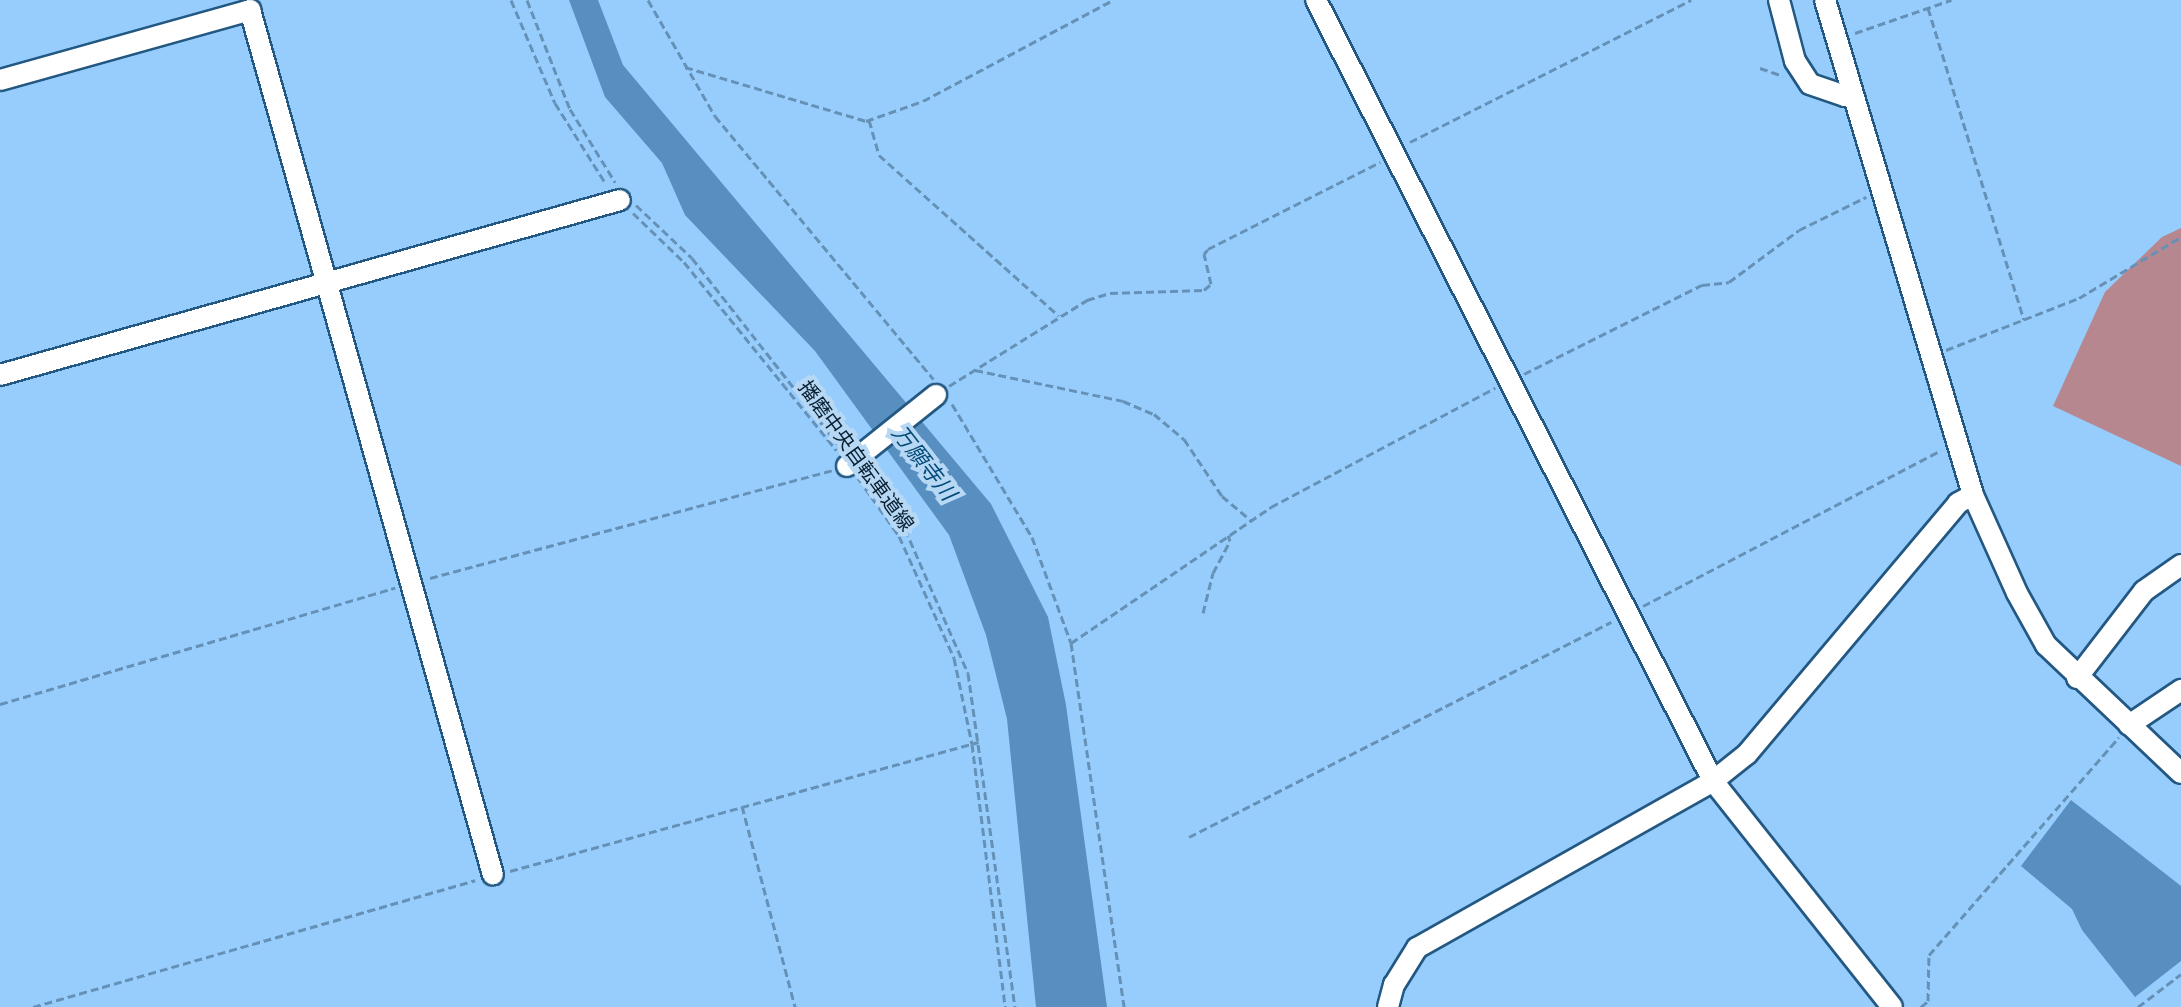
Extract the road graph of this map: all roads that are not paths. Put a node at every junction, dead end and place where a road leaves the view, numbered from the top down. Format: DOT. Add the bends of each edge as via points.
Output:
graph roads {
  1 [pos="1316,0"];
  2 [pos="1779,0"];
  3 [pos="1825,0"];
  4 [pos="0,80"];
  5 [pos="1852,94"];
  6 [pos="622,195"];
  7 [pos="326,286"];
  8 [pos="0,375"];
  9 [pos="940,393"];
  10 [pos="853,462"];
  11 [pos="1973,495"];
  12 [pos="2181,565"];
  13 [pos="2077,678"];
  14 [pos="2180,691"];
  15 [pos="2129,725"];
  16 [pos="2181,773"];
  17 [pos="1713,781"];
  18 [pos="493,875"];
  19 [pos="1388,1007"];
  20 [pos="1892,1007"];
  1 -- 17 [label="street"];
  2 -- 5 [label="street" via="1795,61 1810,84"];
  3 -- 5 [label="street"];
  4 -- 7 [label="street" via="250,10"];
  5 -- 11 [label="street" via="1935,354"];
  6 -- 7 [label="street"];
  7 -- 8 [label="street"];
  7 -- 18 [label="street"];
  9 -- 10 [label="street"];
  11 -- 13 [label="street" via="2033,628"];
  11 -- 17 [label="street" via="1958,503 1747,754"];
  12 -- 13 [label="street" via="2155,579"];
  13 -- 15 [label="street"];
  14 -- 15 [label="street"];
  15 -- 16 [label="street"];
  17 -- 19 [label="street" via="1417,948 1399,975"];
  17 -- 20 [label="street"];
}
